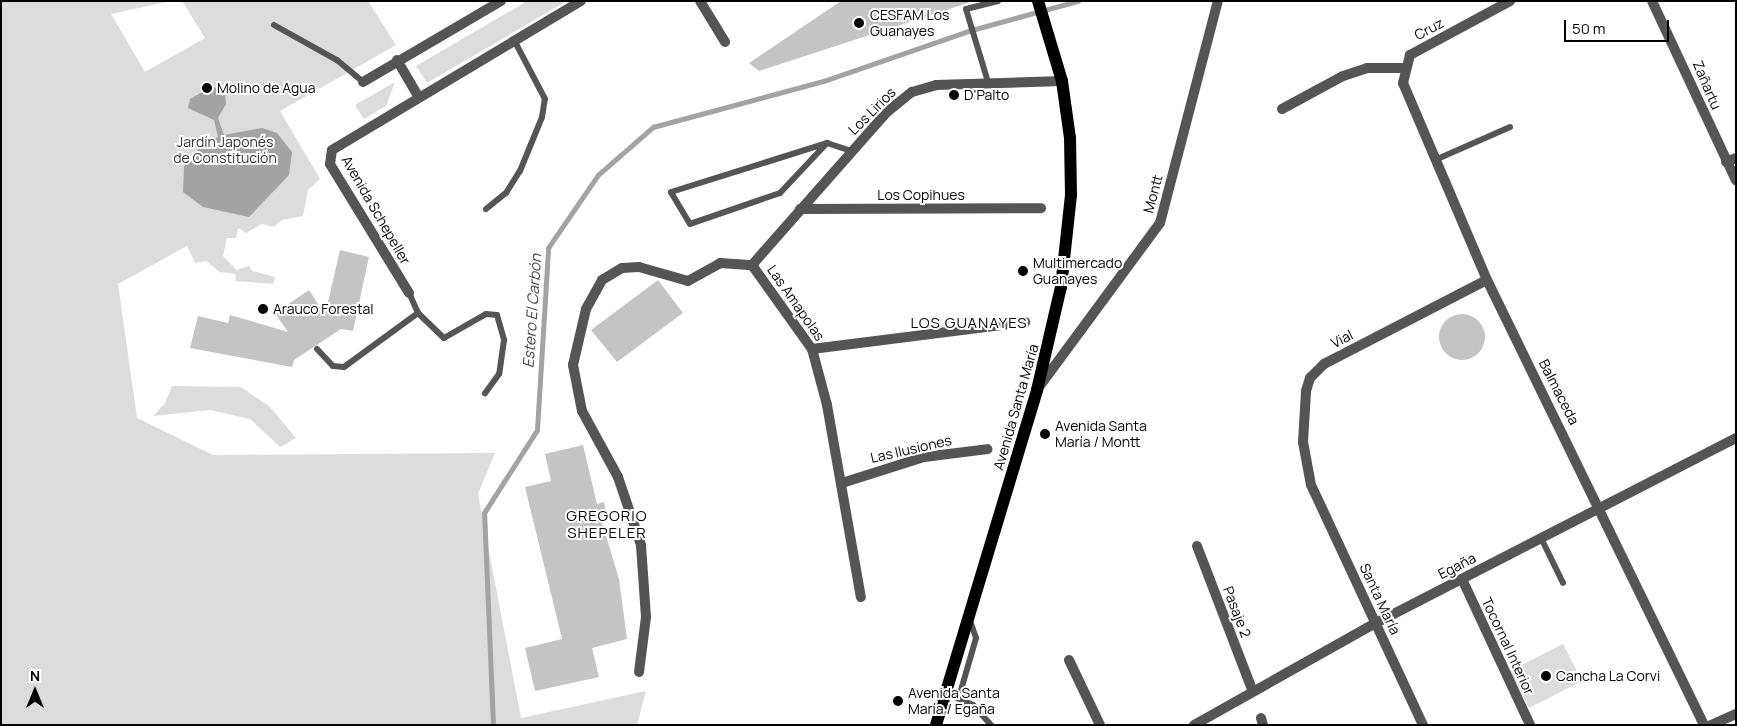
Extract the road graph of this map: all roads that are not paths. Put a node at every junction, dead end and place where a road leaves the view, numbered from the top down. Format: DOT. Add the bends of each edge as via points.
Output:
graph roads {
  1 [pos="501,1"];
  2 [pos="581,1"];
  3 [pos="700,1"];
  4 [pos="998,1"];
  5 [pos="1038,1"];
  6 [pos="1218,1"];
  7 [pos="1510,1"];
  8 [pos="1652,1"];
  9 [pos="274,25"];
  10 [pos="514,40"];
  11 [pos="725,42"];
  12 [pos="397,60"];
  13 [pos="1403,68"];
  14 [pos="1062,81"];
  15 [pos="363,82"];
  16 [pos="988,82"];
  17 [pos="418,96"];
  18 [pos="1282,109"];
  19 [pos="1510,127"];
  20 [pos="828,144"];
  21 [pos="852,151"];
  22 [pos="1736,158"];
  23 [pos="1435,160"];
  24 [pos="1726,162"];
  25 [pos="1736,180"];
  26 [pos="1041,208"];
  27 [pos="486,209"];
  28 [pos="800,209"];
  29 [pos="752,265"];
  30 [pos="1487,280"];
  31 [pos="409,293"];
  32 [pos="418,313"];
  33 [pos="1025,322"];
  34 [pos="317,349"];
  35 [pos="812,349"];
  36 [pos="1037,390"];
  37 [pos="485,393"];
  38 [pos="1736,438"];
  39 [pos="988,449"];
  40 [pos="842,483"];
  41 [pos="1311,485"];
  42 [pos="1602,508"];
  43 [pos="1541,538"];
  44 [pos="1197,546"];
  45 [pos="1462,579"];
  46 [pos="1563,583"];
  47 [pos="861,597"];
  48 [pos="969,618"];
  49 [pos="1376,623"];
  50 [pos="1069,660"];
  51 [pos="640,672"];
  52 [pos="1252,689"];
  53 [pos="946,692"];
  54 [pos="960,697"];
  55 [pos="1736,714"];
  56 [pos="936,725"];
  57 [pos="991,725"];
  58 [pos="1100,725"];
  59 [pos="1194,725"];
  60 [pos="1423,725"];
  61 [pos="1530,725"];
  62 [pos="1704,725"];
  63 [pos="1711,725"];
  1 -- 12 [label="street"];
  2 -- 10 [label="street"];
  3 -- 11 [label="street"];
  4 -- 16 [label="lane" via="966,9"];
  5 -- 14 [label="main road, Avenida Santa María"];
  6 -- 36 [label="street, Montt" via="1160,224"];
  7 -- 13 [label="street, Cruz" via="1410,55"];
  8 -- 24 [label="street, Zañartu"];
  9 -- 15 [label="lane" via="337,60"];
  10 -- 17 [label="street"];
  10 -- 27 [label="lane" via="545,100 542,117 520,171 506,193"];
  12 -- 15 [label="street"];
  12 -- 17 [label="street"];
  13 -- 18 [label="street" via="1367,68 1343,76"];
  13 -- 23 [label="street, Balmaceda" via="1403,83"];
  14 -- 16 [label="street, Los Lirios"];
  14 -- 36 [label="main road, Avenida Santa María" via="1071,148 1069,224 1055,322"];
  16 -- 21 [label="street, Los Lirios" via="936,85 912,92 894,104"];
  17 -- 31 [label="street, Avenida Schepeller" via="336,146 330,160"];
  19 -- 23 [label="lane"];
  20 -- 20 [label="lane" via="796,151 671,192 690,224 780,193"];
  20 -- 21 [label="lane"];
  21 -- 28 [label="street, Los Lirios"];
  22 -- 24 [label="street"];
  23 -- 30 [label="street, Balmaceda"];
  24 -- 25 [label="street, Zañartu"];
  26 -- 28 [label="street, Los Copihues"];
  28 -- 29 [label="street, Los Lirios"];
  29 -- 35 [label="street, Las Amapolas"];
  29 -- 51 [label="street, Las Amapolas" via="720,263 688,281 639,268 614,271 599,285 576,336 577,395 618,476 641,545 646,617"];
  30 -- 41 [label="street, Vial" via="1314,372 1306,391 1303,427"];
  30 -- 42 [label="street, Balmaceda"];
  31 -- 32 [label="lane"];
  32 -- 34 [label="lane" via="344,367 333,366"];
  32 -- 37 [label="lane" via="444,338 486,314 497,316 504,340 500,374"];
  33 -- 35 [label="street"];
  35 -- 40 [label="street, Las Amapolas"];
  36 -- 48 [label="main road, Avenida Santa María"];
  38 -- 42 [label="street, Egaña"];
  39 -- 40 [label="street, Las Ilusiones" via="924,457"];
  40 -- 47 [label="street, Las Amapolas"];
  41 -- 49 [label="street, Santa María"];
  42 -- 43 [label="street, Egaña"];
  42 -- 62 [label="street, Balmaceda"];
  43 -- 45 [label="street, Egaña"];
  43 -- 46 [label="lane"];
  44 -- 52 [label="street, Pasaje 2"];
  45 -- 49 [label="street, Egaña"];
  45 -- 61 [label="street, Tocornal Interior"];
  48 -- 53 [label="main road, Avenida Santa María"];
  48 -- 54 [label="lane" via="976,638"];
  49 -- 52 [label="street, Egaña"];
  49 -- 60 [label="street, Santa María"];
  50 -- 58 [label="street"];
  52 -- 59 [label="street, Egaña"];
  53 -- 54 [label="lane"];
  53 -- 56 [label="main road, Avenida Santa María"];
  54 -- 57 [label="lane"];
  55 -- 63 [label="street"];
}
